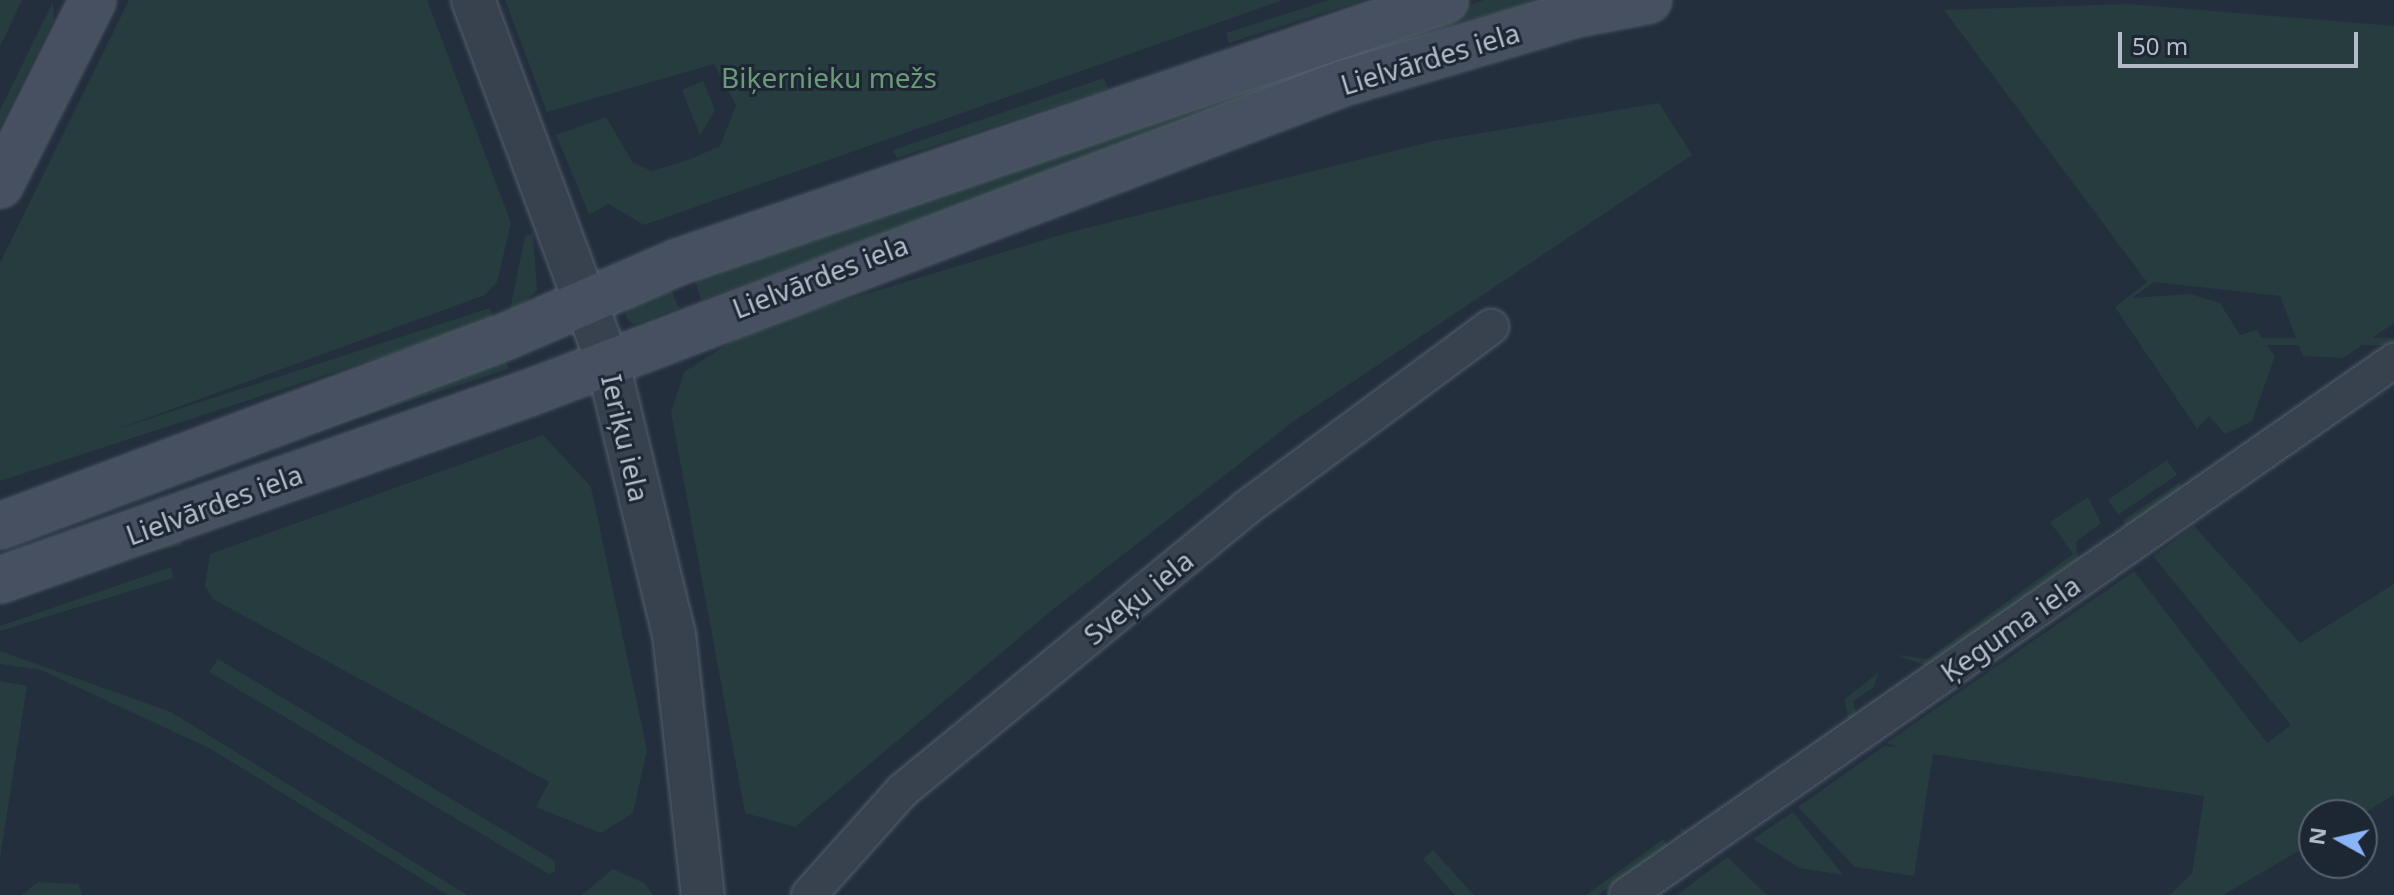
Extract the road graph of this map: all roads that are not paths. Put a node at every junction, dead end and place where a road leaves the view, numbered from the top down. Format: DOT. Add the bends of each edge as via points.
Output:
graph roads {
  1 [pos="93,0"];
  2 [pos="473,0"];
  3 [pos="1445,0"];
  4 [pos="1649,0"];
  5 [pos="0,185"];
  6 [pos="588,302"];
  7 [pos="1491,327"];
  8 [pos="607,360"];
  9 [pos="2394,361"];
  10 [pos="0,526"];
  11 [pos="0,580"];
  12 [pos="703,895"];
  13 [pos="809,895"];
  14 [pos="1627,895"];
  1 -- 5 [label="main road"];
  2 -- 6 [label="street, Ieriķu iela"];
  3 -- 6 [label="main road, Lielvārdes iela" via="678,262"];
  4 -- 8 [label="main road, Lielvārdes iela" via="1572,15 1343,83"];
  6 -- 8 [label="street, Ieriķu iela"];
  6 -- 10 [label="main road, Lielvārdes iela"];
  7 -- 13 [label="street, Sveķu iela" via="1246,508 903,790"];
  8 -- 11 [label="main road, Lielvārdes iela"];
  8 -- 12 [label="street, Ieriķu iela" via="674,634"];
  9 -- 14 [label="street, Ķeguma iela"];
}
